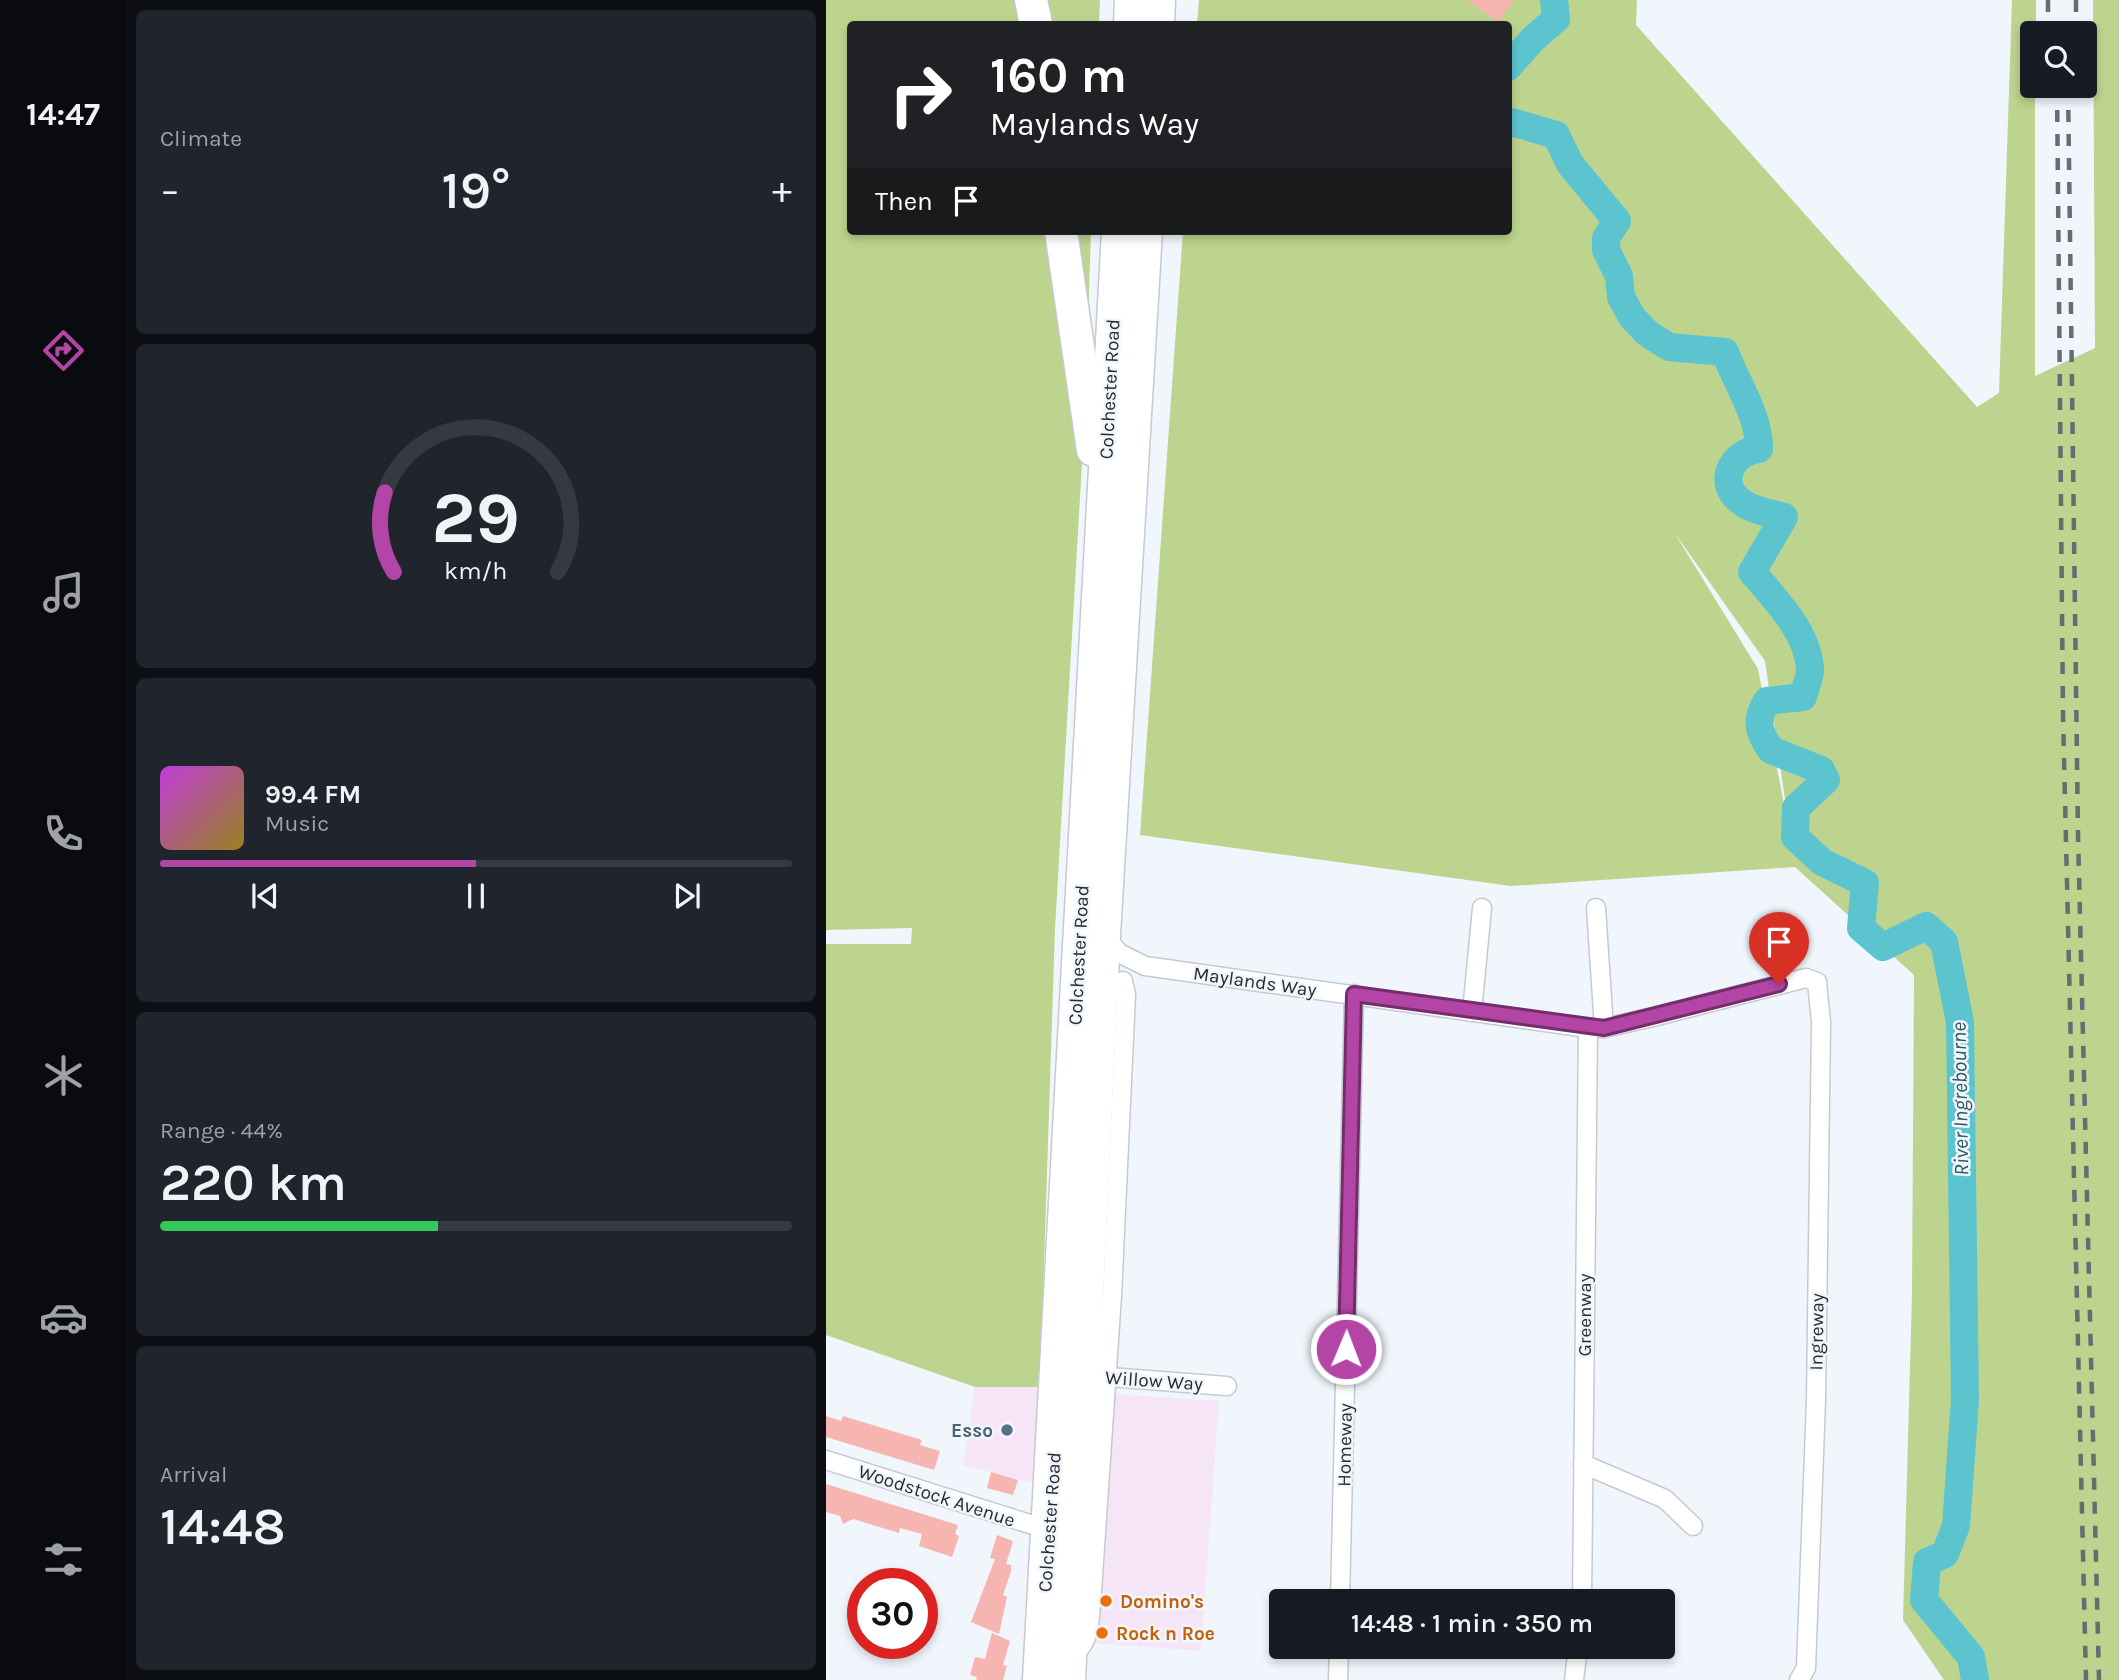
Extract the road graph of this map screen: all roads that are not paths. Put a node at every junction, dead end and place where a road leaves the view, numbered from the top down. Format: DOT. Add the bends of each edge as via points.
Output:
graph roads {
  1 [pos="1031,0"];
  2 [pos="1131,0"];
  3 [pos="1159,0"];
  4 [pos="1034,21"];
  5 [pos="1130,21"];
  6 [pos="1157,21"];
  7 [pos="1062,235"];
  8 [pos="1118,235"];
  9 [pos="1146,235"];
  10 [pos="1103,503"];
  11 [pos="1482,908"];
  12 [pos="1596,908"];
  13 [pos="1109,942"];
  14 [pos="1145,966"];
  15 [pos="1124,979"];
  16 [pos="1816,982"];
  17 [pos="1354,994"];
  18 [pos="1472,1012"];
  19 [pos="1100,1015"];
  20 [pos="1596,1028"];
  21 [pos="1093,1375"];
  22 [pos="1227,1385"];
  23 [pos="826,1460"];
  24 [pos="1583,1464"];
  25 [pos="1693,1526"];
  26 [pos="1049,1530"];
  27 [pos="1340,1589"];
  28 [pos="1582,1589"];
  29 [pos="1339,1659"];
  30 [pos="1577,1659"];
  31 [pos="1070,1668"];
  32 [pos="1039,1680"];
  33 [pos="1338,1680"];
  34 [pos="1574,1680"];
  35 [pos="1799,1680"];
  1 -- 4 [label="highway"];
  2 -- 5 [label="highway"];
  3 -- 6 [label="highway"];
  7 -- 10 [label="highway"];
  8 -- 10 [label="highway, Colchester Road"];
  9 -- 13 [label="highway, Colchester Road"];
  10 -- 26 [label="highway, Colchester Road"];
  11 -- 18 [label="street"];
  12 -- 20 [label="street, Greenway"];
  13 -- 14 [label="street, Maylands Way"];
  13 -- 15 [label="street, Colchester Road"];
  13 -- 19 [label="highway, Colchester Road"];
  14 -- 15 [label="street"];
  14 -- 17 [label="street, Maylands Way"];
  15 -- 19 [label="street"];
  15 -- 21 [label="street, Colchester Road" via="1123,1094"];
  16 -- 20 [label="street, Maylands Way" via="1806,978"];
  16 -- 35 [label="street, Ingreway" via="1821,1022 1816,1400 1806,1668"];
  17 -- 18 [label="street, Maylands Way"];
  17 -- 27 [label="street, Homeway"];
  18 -- 20 [label="street, Maylands Way"];
  19 -- 21 [label="highway, Colchester Road"];
  20 -- 24 [label="street, Greenway"];
  21 -- 22 [label="street, Willow Way"];
  21 -- 31 [label="highway, Colchester Road"];
  23 -- 26 [label="street, Woodstock Avenue"];
  24 -- 25 [label="street" via="1665,1499"];
  24 -- 28 [label="street, Greenway"];
  26 -- 32 [label="highway, Colchester Road"];
  29 -- 33 [label="street"];
  30 -- 34 [label="street"];
}
